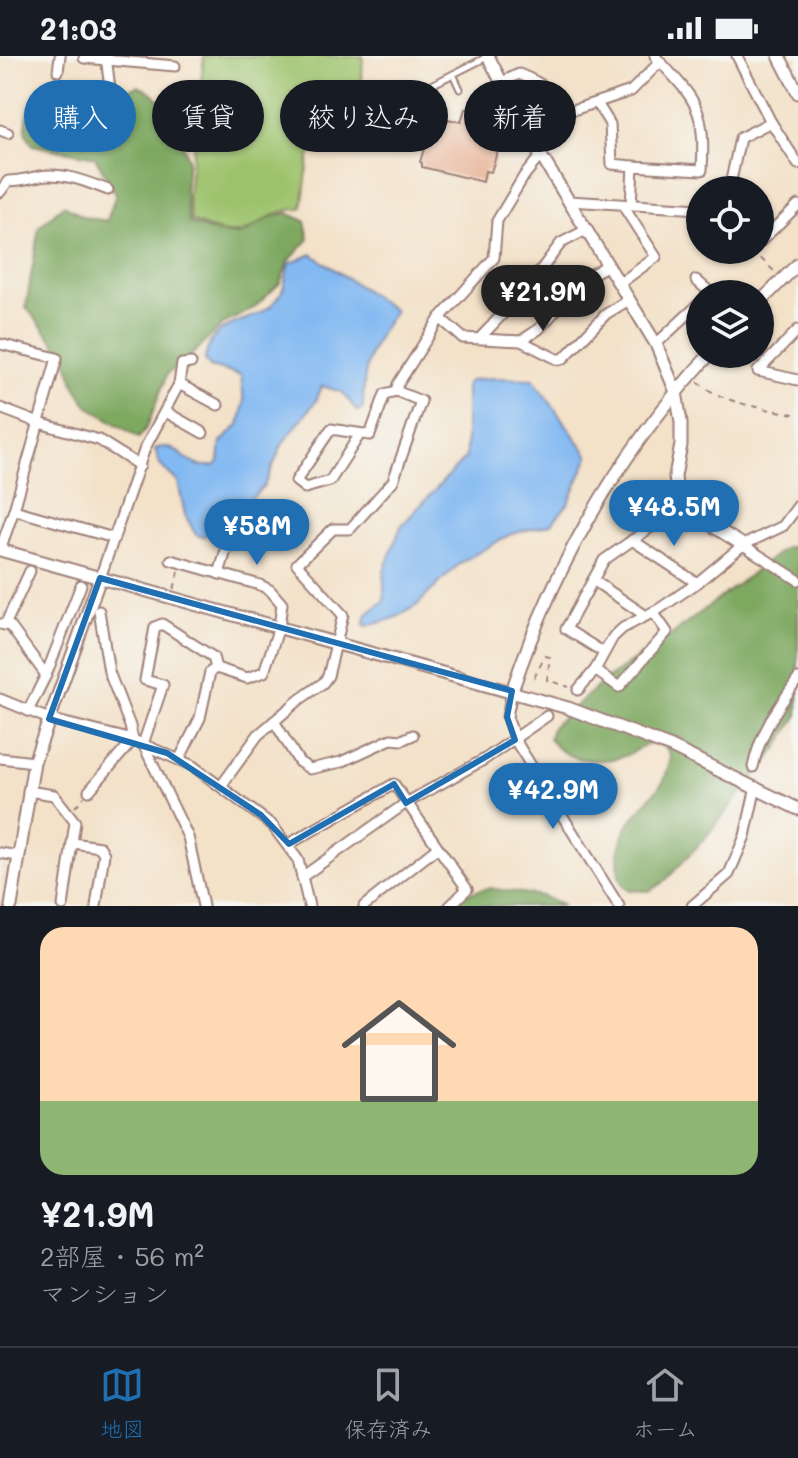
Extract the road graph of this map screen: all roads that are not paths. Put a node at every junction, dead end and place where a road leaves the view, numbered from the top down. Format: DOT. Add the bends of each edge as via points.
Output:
graph roads {
  1 [pos="60,56"];
  2 [pos="488,56"];
  3 [pos="737,56"];
  4 [pos="779,56"];
  5 [pos="84,58"];
  6 [pos="106,58"];
  7 [pos="658,59"];
  8 [pos="175,66"];
  9 [pos="58,71"];
  10 [pos="453,74"];
  11 [pos="109,80"];
  12 [pos="441,80"];
  13 [pos="501,80"];
  14 [pos="506,80"];
  15 [pos="535,80"];
  16 [pos="460,89"];
  17 [pos="798,93"];
  18 [pos="597,103"];
  19 [pos="576,109"];
  20 [pos="771,122"];
  21 [pos="798,144"];
  22 [pos="788,150"];
  23 [pos="539,152"];
  24 [pos="541,155"];
  25 [pos="798,164"];
  26 [pos="633,166"];
  27 [pos="732,176"];
  28 [pos="108,190"];
  29 [pos="0,192"];
  30 [pos="569,201"];
  31 [pos="628,205"];
  32 [pos="798,205"];
  33 [pos="686,208"];
  34 [pos="774,228"];
  35 [pos="586,230"];
  36 [pos="798,264"];
  37 [pos="608,265"];
  38 [pos="619,284"];
  39 [pos="774,288"];
  40 [pos="629,300"];
  41 [pos="440,318"];
  42 [pos="686,318"];
  43 [pos="798,330"];
  44 [pos="480,338"];
  45 [pos="521,341"];
  46 [pos="0,344"];
  47 [pos="656,344"];
  48 [pos="191,363"];
  49 [pos="697,368"];
  50 [pos="798,380"];
  51 [pos="179,384"];
  52 [pos="396,391"];
  53 [pos="676,392"];
  54 [pos="218,405"];
  55 [pos="0,408"];
  56 [pos="166,412"];
  57 [pos="39,423"];
  58 [pos="203,433"];
  59 [pos="360,434"];
  60 [pos="140,466"];
  61 [pos="684,504"];
  62 [pos="798,506"];
  63 [pos="14,510"];
  64 [pos="263,518"];
  65 [pos="114,538"];
  66 [pos="632,540"];
  67 [pos="743,545"];
  68 [pos="0,550"];
  69 [pos="171,560"];
  70 [pos="30,571"];
  71 [pos="219,574"];
  72 [pos="100,578"];
  73 [pos="593,580"];
  74 [pos="798,580"];
  75 [pos="697,583"];
  76 [pos="81,585"];
  77 [pos="99,611"];
  78 [pos="650,614"];
  79 [pos="3,624"];
  80 [pos="279,627"];
  81 [pos="335,642"];
  82 [pos="603,652"];
  83 [pos="216,668"];
  84 [pos="595,670"];
  85 [pos="46,675"];
  86 [pos="798,679"];
  87 [pos="578,690"];
  88 [pos="512,691"];
  89 [pos="0,699"];
  90 [pos="28,711"];
  91 [pos="547,716"];
  92 [pos="49,719"];
  93 [pos="274,721"];
  94 [pos="413,735"];
  95 [pos="515,740"];
  96 [pos="138,742"];
  97 [pos="0,758"];
  98 [pos="179,760"];
  99 [pos="34,762"];
  100 [pos="753,767"];
  101 [pos="221,786"];
  102 [pos="756,787"];
  103 [pos="28,791"];
  104 [pos="89,791"];
  105 [pos="406,803"];
  106 [pos="798,809"];
  107 [pos="73,843"];
  108 [pos="289,844"];
  109 [pos="437,848"];
  110 [pos="0,853"];
  111 [pos="18,856"];
  112 [pos="302,877"];
  113 [pos="11,906"];
  114 [pos="63,906"];
  115 [pos="96,906"];
  116 [pos="203,906"];
  117 [pos="309,906"];
  118 [pos="364,906"];
  119 [pos="450,906"];
  120 [pos="619,906"];
  121 [pos="692,906"];
  1 -- 9 [label="street"];
  2 -- 10 [label="lane"];
  2 -- 13 [label="street"];
  3 -- 20 [label="street"];
  4 -- 17 [label="street"];
  5 -- 6 [label="street"];
  6 -- 8 [label="street"];
  6 -- 11 [label="street"];
  7 -- 18 [label="street" via="631,91"];
  7 -- 26 [label="street" via="691,95 699,113 702,170"];
  10 -- 12 [label="lane"];
  10 -- 16 [label="lane"];
  14 -- 15 [label="street" via="519,74"];
  18 -- 19 [label="street"];
  18 -- 26 [label="street" via="610,124 612,164"];
  20 -- 22 [label="street"];
  20 -- 27 [label="street" via="740,138"];
  21 -- 22 [label="street"];
  22 -- 25 [label="street"];
  23 -- 24 [label="street"];
  24 -- 30 [label="street"];
  24 -- 41 [label="street" via="497,221 494,258"];
  26 -- 31 [label="street"];
  28 -- 29 [label="street" via="43,175 8,181"];
  30 -- 31 [label="street"];
  30 -- 35 [label="street"];
  31 -- 33 [label="street"];
  31 -- 38 [label="street" via="625,209 656,257"];
  32 -- 34 [label="street"];
  35 -- 37 [label="street"];
  35 -- 44 [label="street" via="561,243"];
  36 -- 39 [label="street"];
  37 -- 38 [label="street"];
  37 -- 45 [label="street" via="585,278 539,329"];
  38 -- 40 [label="street"];
  40 -- 45 [label="street" via="606,314 559,360"];
  40 -- 47 [label="street"];
  41 -- 44 [label="street" via="463,338"];
  41 -- 52 [label="street"];
  42 -- 47 [label="street"];
  43 -- 50 [label="street" via="758,371"];
  44 -- 45 [label="street"];
  46 -- 57 [label="street" via="57,358"];
  47 -- 53 [label="street"];
  48 -- 51 [label="street" via="182,364"];
  49 -- 53 [label="street"];
  51 -- 54 [label="street"];
  51 -- 56 [label="street"];
  52 -- 59 [label="street" via="385,394 370,435"];
  52 -- 81 [label="street" via="421,401 393,481 350,529 333,529 297,564 343,615"];
  53 -- 61 [label="street" via="682,432 675,476"];
  53 -- 88 [label="street" via="586,520 541,611"];
  55 -- 57 [label="street"];
  56 -- 58 [label="street"];
  56 -- 60 [label="street"];
  57 -- 60 [label="street" via="99,440"];
  57 -- 63 [label="street"];
  59 -- 59 [label="street" via="331,429 296,481 305,488 330,481"];
  60 -- 65 [label="street"];
  61 -- 66 [label="street"];
  61 -- 67 [label="street"];
  62 -- 67 [label="street" via="783,526"];
  63 -- 65 [label="street"];
  63 -- 68 [label="street"];
  64 -- 71 [label="street" via="226,550"];
  65 -- 72 [label="street"];
  66 -- 73 [label="street" via="604,560"];
  66 -- 75 [label="street"];
  67 -- 74 [label="street"];
  67 -- 75 [label="street"];
  68 -- 72 [label="street"];
  69 -- 71 [label="street"];
  70 -- 79 [label="street"];
  71 -- 80 [label="street" via="270,590 282,604"];
  72 -- 80 [label="street"];
  72 -- 92 [label="street"];
  73 -- 78 [label="street"];
  73 -- 82 [label="street" via="566,629"];
  75 -- 78 [label="street"];
  76 -- 85 [label="street"];
  77 -- 96 [label="street" via="109,672"];
  78 -- 82 [label="street" via="623,628"];
  78 -- 84 [label="street" via="667,632 619,687"];
  79 -- 85 [label="street" via="10,626"];
  80 -- 81 [label="street"];
  80 -- 83 [label="street" via="264,672 247,678"];
  81 -- 88 [label="street"];
  81 -- 93 [label="street" via="323,683"];
  82 -- 84 [label="street"];
  83 -- 96 [label="street" via="213,657 162,624 155,627 145,680 163,685"];
  83 -- 98 [label="street" via="210,672 194,734"];
  84 -- 87 [label="street"];
  85 -- 90 [label="street"];
  86 -- 100 [label="street" via="766,727"];
  88 -- 95 [label="street" via="507,717"];
  88 -- 102 [label="street" via="656,741"];
  89 -- 90 [label="street"];
  90 -- 92 [label="street"];
  91 -- 95 [label="street"];
  92 -- 96 [label="street"];
  92 -- 99 [label="street"];
  93 -- 94 [label="street" via="299,762 310,769"];
  93 -- 101 [label="street"];
  95 -- 105 [label="street"];
  95 -- 120 [label="street"];
  96 -- 98 [label="street"];
  96 -- 104 [label="street"];
  96 -- 116 [label="street" via="188,837"];
  97 -- 99 [label="street"];
  98 -- 101 [label="street"];
  99 -- 103 [label="street"];
  101 -- 108 [label="street"];
  102 -- 106 [label="street"];
  102 -- 121 [label="street" via="745,836 729,874"];
  103 -- 107 [label="street" via="54,795 75,822"];
  103 -- 111 [label="street"];
  105 -- 108 [label="street" via="394,784"];
  105 -- 109 [label="street"];
  105 -- 112 [label="street"];
  107 -- 114 [label="street"];
  107 -- 115 [label="street" via="100,847 104,854"];
  108 -- 112 [label="street"];
  109 -- 118 [label="street"];
  109 -- 119 [label="street" via="467,889"];
  110 -- 111 [label="street"];
  111 -- 113 [label="street"];
  112 -- 117 [label="street"];
}
